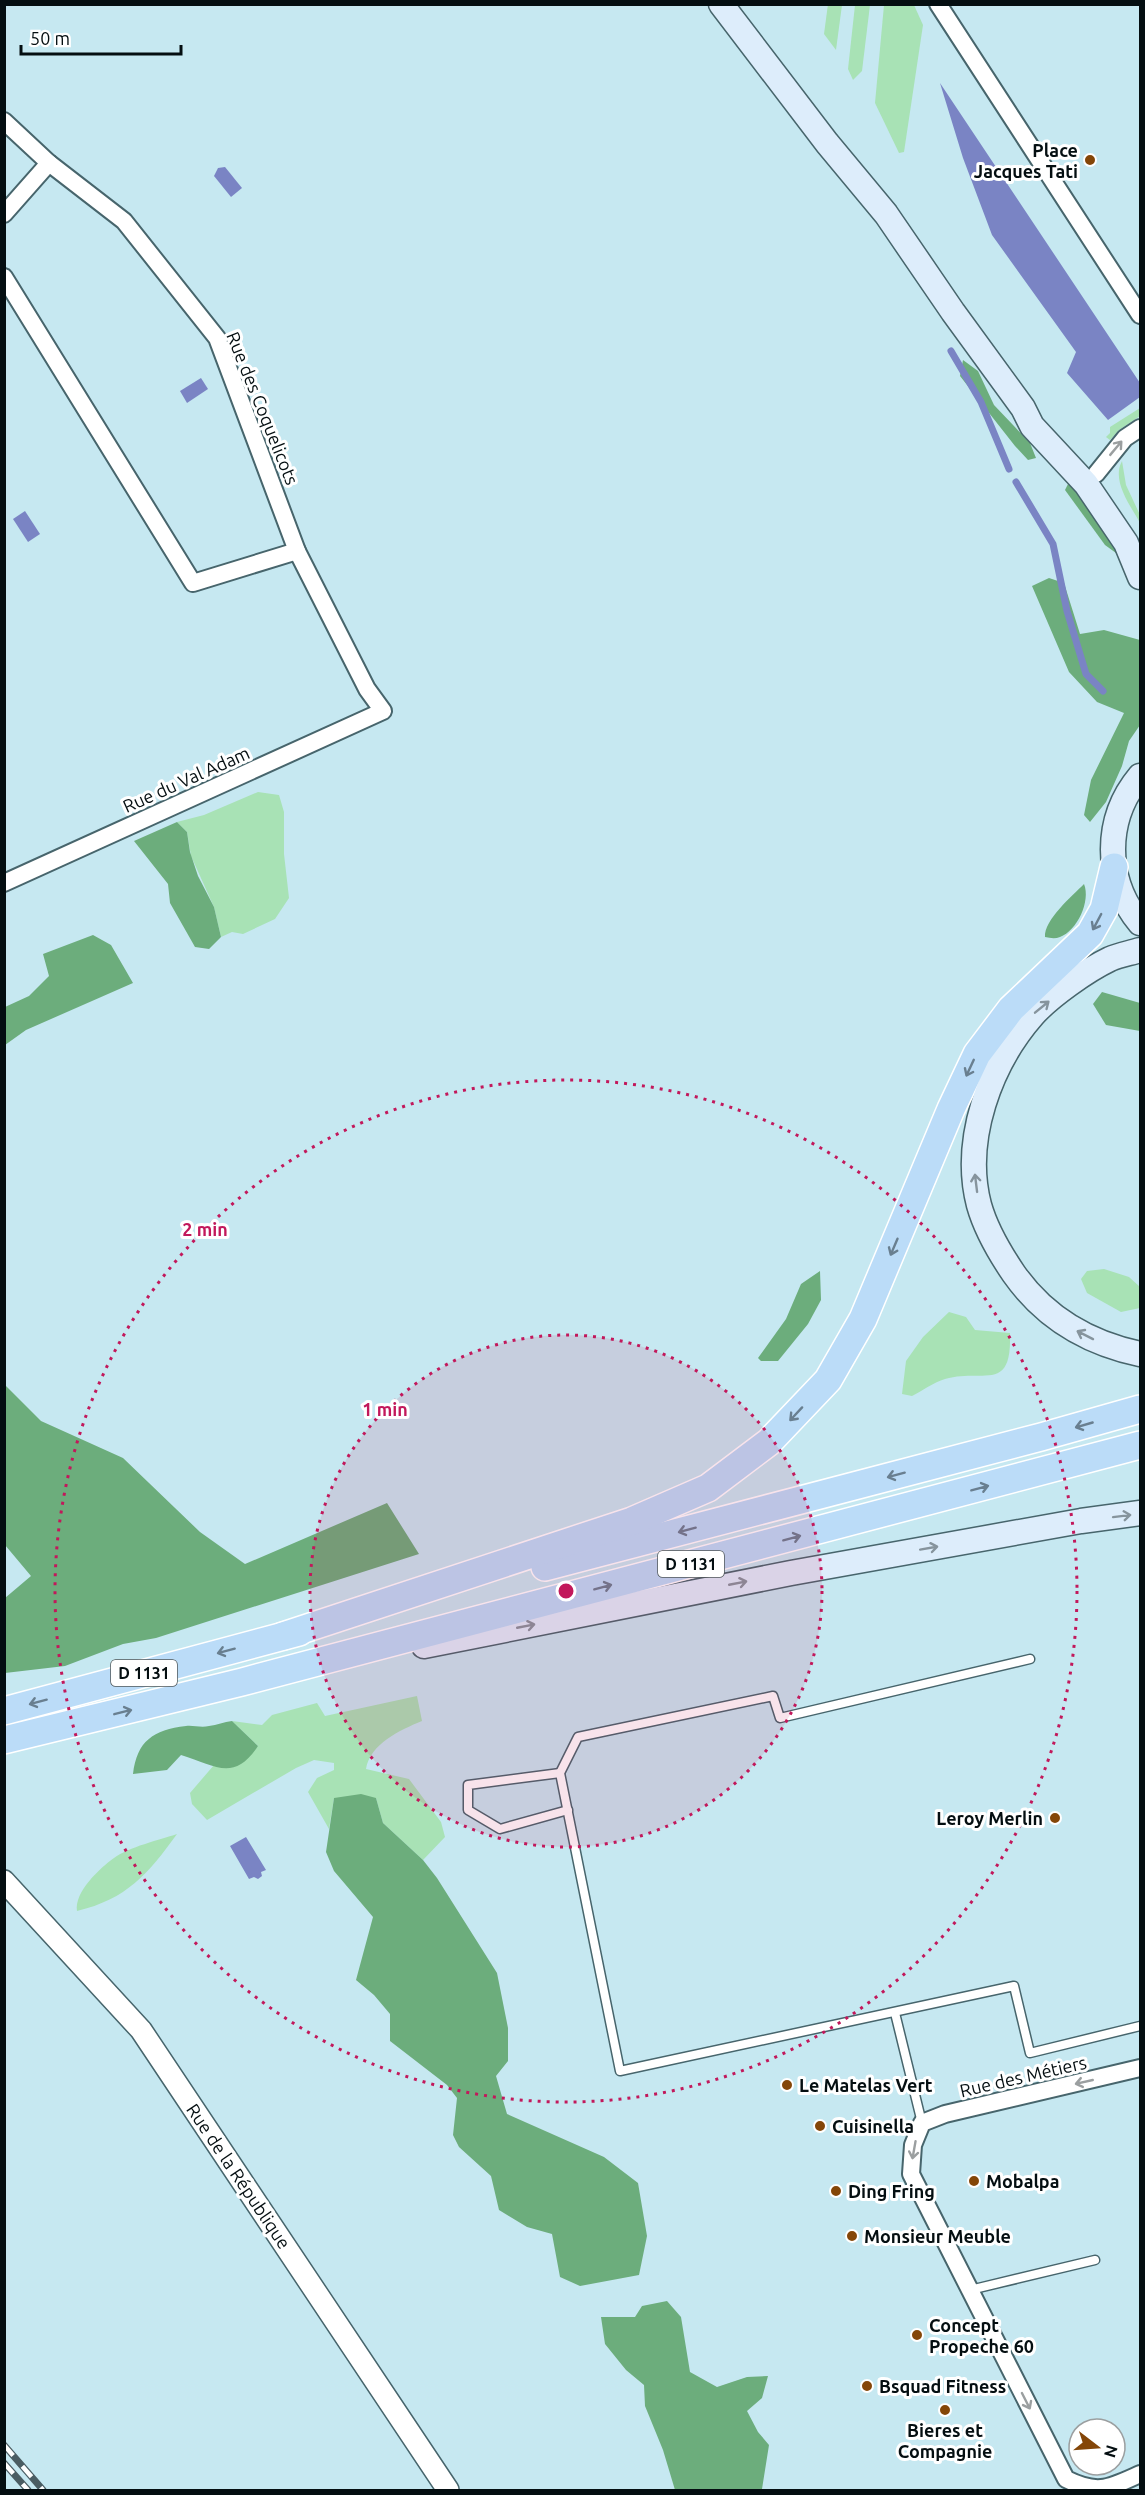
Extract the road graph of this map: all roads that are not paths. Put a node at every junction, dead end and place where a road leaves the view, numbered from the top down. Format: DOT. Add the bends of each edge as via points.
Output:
graph roads {
  1 [pos="707,4"];
  2 [pos="722,4"];
  3 [pos="742,4"];
  4 [pos="938,4"];
  5 [pos="788,90"];
  6 [pos="4,122"];
  7 [pos="49,163"];
  8 [pos="865,186"];
  9 [pos="4,214"];
  10 [pos="4,278"];
  11 [pos="1140,315"];
  12 [pos="1023,408"];
  13 [pos="1140,428"];
  14 [pos="1096,474"];
  15 [pos="1140,544"];
  16 [pos="297,551"];
  17 [pos="1140,577"];
  18 [pos="383,711"];
  19 [pos="1140,776"];
  20 [pos="1114,867"];
  21 [pos="4,883"];
  22 [pos="1140,923"];
  23 [pos="1140,950"];
  24 [pos="1140,1354"];
  25 [pos="1140,1409"];
  26 [pos="1140,1444"];
  27 [pos="1140,1513"];
  28 [pos="283,1636"];
  29 [pos="1030,1659"];
  30 [pos="242,1682"];
  31 [pos="4,1711"];
  32 [pos="4,1740"];
  33 [pos="560,1773"];
  34 [pos="568,1810"];
  35 [pos="4,1881"];
  36 [pos="895,2013"];
  37 [pos="1140,2026"];
  38 [pos="1140,2069"];
  39 [pos="922,2123"];
  40 [pos="1095,2260"];
  41 [pos="970,2290"];
  42 [pos="1140,2474"];
  43 [pos="448,2490"];
  1 -- 5 [label="main road"];
  2 -- 5 [label="main road"];
  3 -- 8 [label="main road" via="838,132"];
  4 -- 11 [label="street"];
  5 -- 8 [label="main road"];
  6 -- 7 [label="street, Rue des Coquelicots"];
  7 -- 9 [label="street"];
  7 -- 16 [label="street, Rue des Coquelicots" via="124,221 217,338"];
  8 -- 12 [label="main road"];
  10 -- 16 [label="street" via="193,583"];
  12 -- 14 [label="main road" via="1045,421"];
  12 -- 17 [label="main road" via="1032,426 1100,503 1126,543"];
  14 -- 13 [label="street, one-way" via="1125,438"];
  14 -- 15 [label="main road"];
  16 -- 18 [label="street, Rue des Coquelicots" via="367,689"];
  18 -- 21 [label="street, Rue du Val Adam"];
  19 -- 20 [label="main road" via="1127,794 1116,822"];
  20 -- 22 [label="main road" via="1123,896"];
  20 -- 28 [label="main road, one-way" via="1104,909 1090,934 1011,1009 977,1054 863,1319 828,1380 769,1442 708,1488 632,1521"];
  24 -- 23 [label="main road, one-way" via="1110,1348 1079,1333 1049,1313 1023,1288 991,1238 979,1204 974,1165 978,1128 989,1088 1007,1050 1034,1014 1070,984 1110,959"];
  25 -- 28 [label="main road, D 1131, one-way"];
  30 -- 26 [label="main road, D 1131, one-way"];
  30 -- 27 [label="main road, one-way" via="791,1573"];
  28 -- 31 [label="main road, D 1131, one-way"];
  29 -- 33 [label="lane" via="780,1718 773,1696 578,1737"];
  32 -- 30 [label="main road, D 1131, one-way"];
  33 -- 34 [label="lane"];
  33 -- 34 [label="lane" via="468,1785 468,1810 500,1829"];
  34 -- 36 [label="lane" via="620,2071"];
  35 -- 43 [label="street, Rue de la République" via="141,2030"];
  36 -- 37 [label="lane" via="1014,1986 1030,2053"];
  36 -- 39 [label="lane"];
  38 -- 39 [label="street, Rue des Métiers, one-way" via="945,2114"];
  39 -- 41 [label="street, one-way" via="913,2145 910,2174"];
  40 -- 41 [label="lane"];
  41 -- 42 [label="street, one-way" via="1066,2479 1081,2487 1102,2490"];
}
